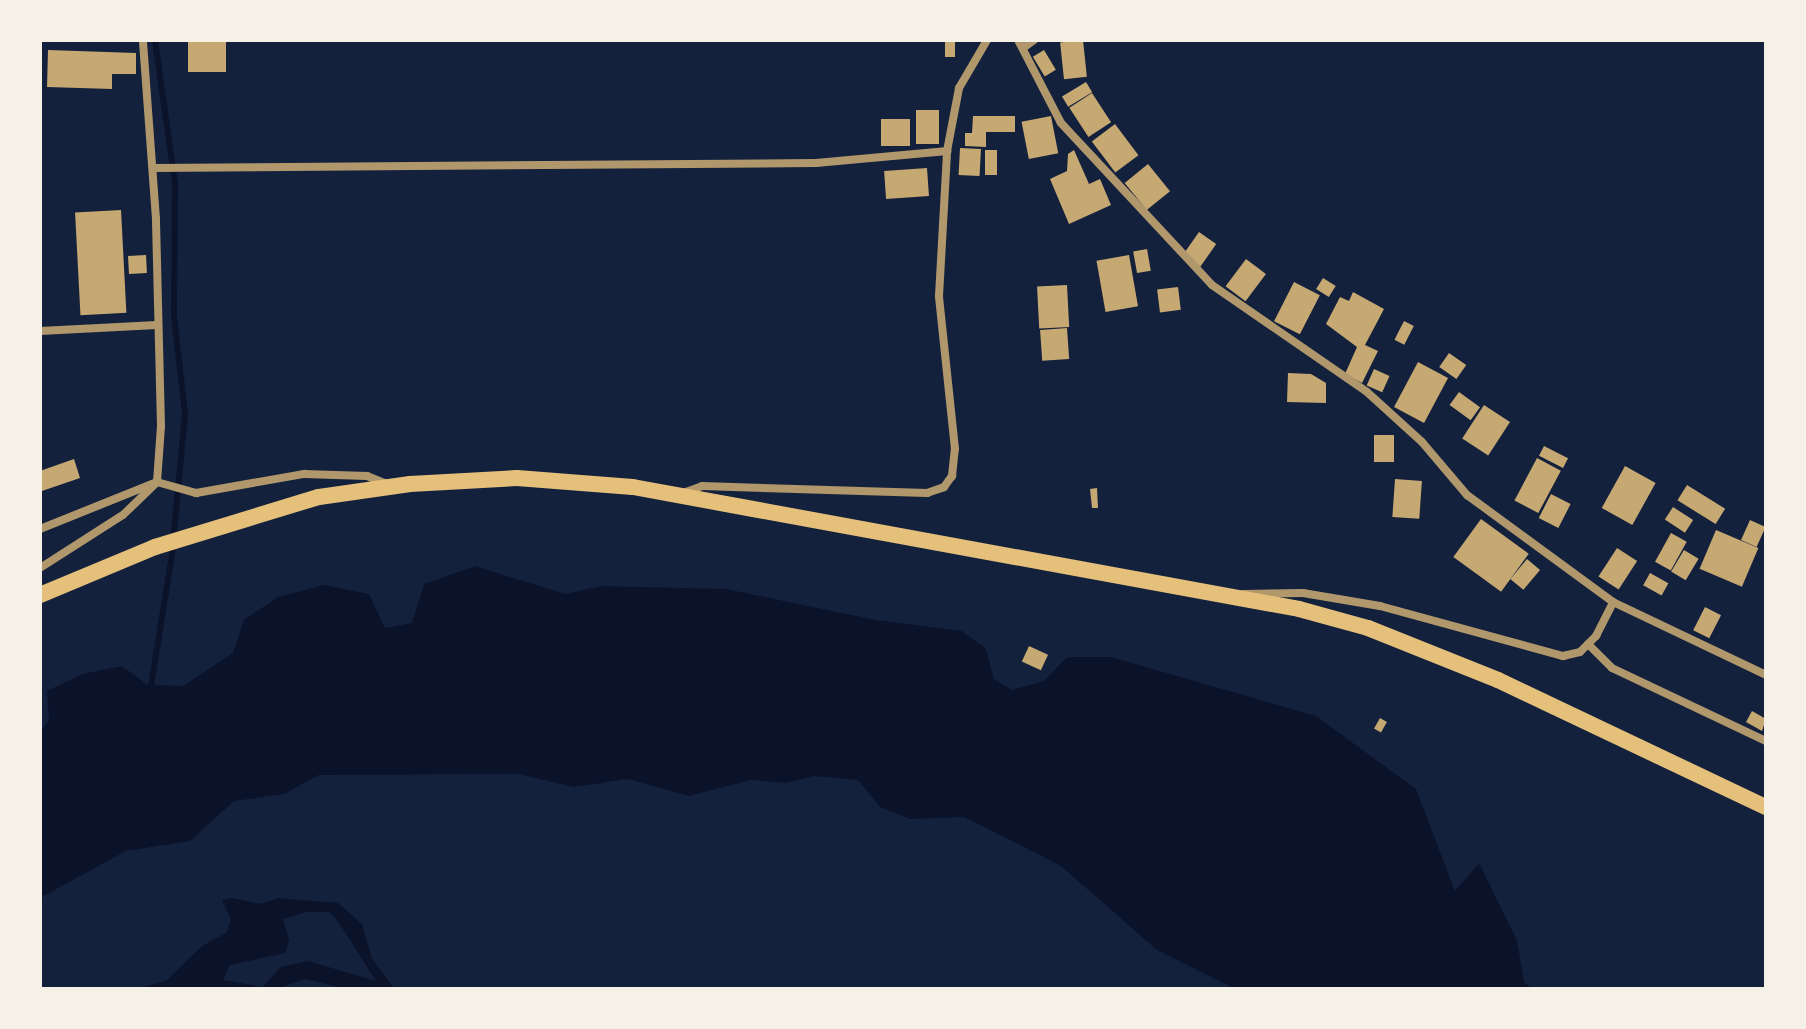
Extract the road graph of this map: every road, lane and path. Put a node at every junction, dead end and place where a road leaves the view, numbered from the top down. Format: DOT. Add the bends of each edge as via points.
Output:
graph roads {
  1 [pos="143,40"];
  2 [pos="987,40"];
  3 [pos="1034,40"];
  4 [pos="1020,44"];
  5 [pos="947,151"];
  6 [pos="153,168"];
  7 [pos="157,325"];
  8 [pos="40,331"];
  9 [pos="157,482"];
  10 [pos="393,486"];
  11 [pos="679,495"];
  12 [pos="40,529"];
  13 [pos="40,568"];
  14 [pos="40,595"];
  15 [pos="1234,596"];
  16 [pos="1613,602"];
  17 [pos="1588,644"];
  18 [pos="1766,675"];
  19 [pos="1766,741"];
  20 [pos="1766,807"];
  1 -- 6 [label="street"];
  2 -- 5 [label="street" via="959,88"];
  3 -- 4 [label="street"];
  4 -- 16 [label="street" via="1061,123 1172,248 1212,285 1367,392 1422,442 1467,495"];
  5 -- 6 [label="street" via="816,163"];
  5 -- 11 [label="street" via="939,296 955,449 952,476 944,487 906,493 702,486"];
  6 -- 7 [label="street"];
  7 -- 8 [label="street"];
  7 -- 9 [label="street"];
  9 -- 10 [label="street" via="196,493 304,474 367,476"];
  9 -- 12 [label="street"];
  9 -- 13 [label="street" via="123,515"];
  10 -- 11 [label="main road" via="517,478"];
  10 -- 14 [label="main road" via="319,497 237,519"];
  11 -- 15 [label="main road"];
  15 -- 17 [label="street" via="1265,590 1380,606 1563,656"];
  15 -- 20 [label="main road" via="1368,628 1455,662"];
  16 -- 17 [label="street"];
  16 -- 18 [label="street"];
  17 -- 19 [label="street" via="1612,668"];
}
